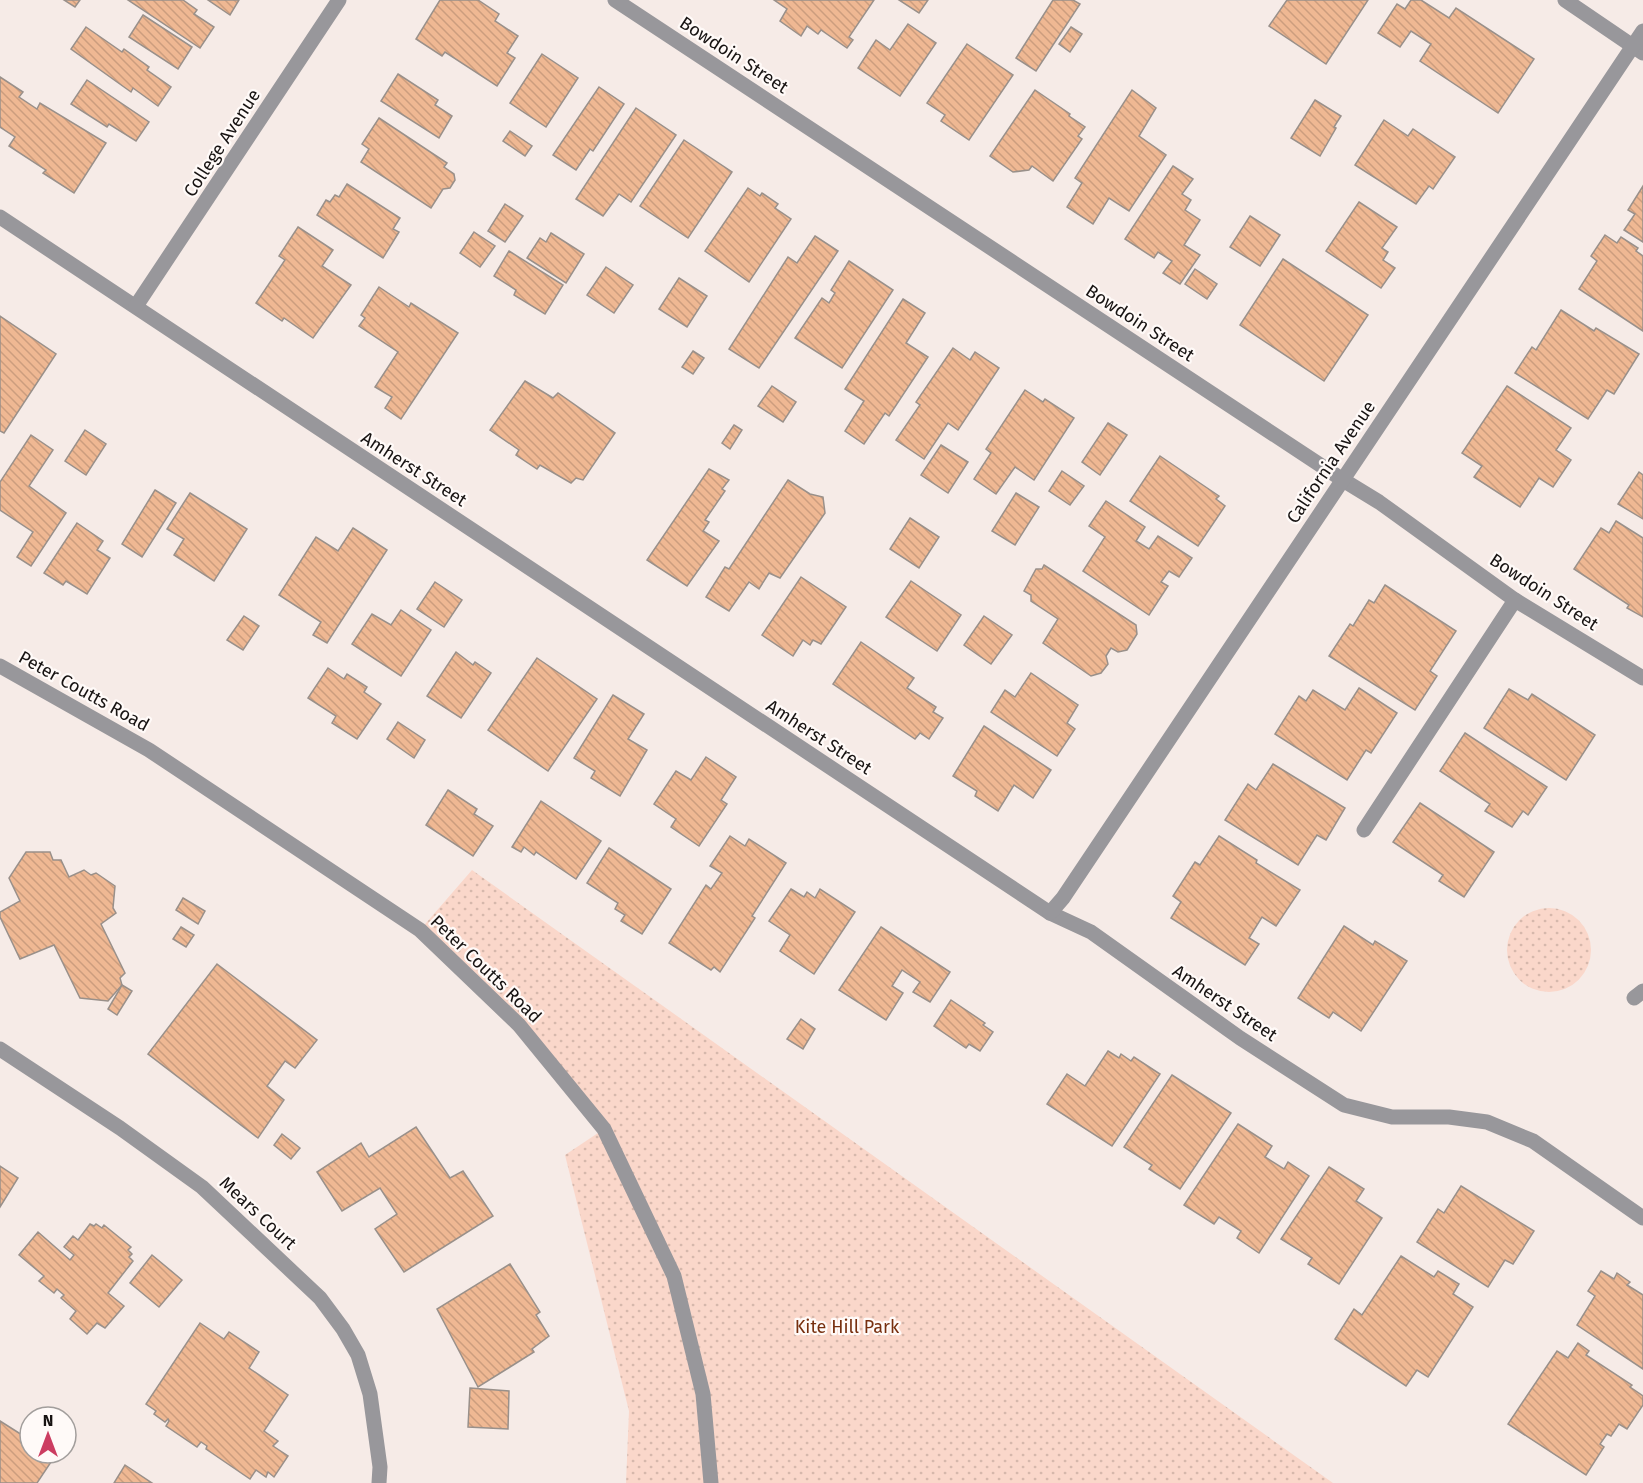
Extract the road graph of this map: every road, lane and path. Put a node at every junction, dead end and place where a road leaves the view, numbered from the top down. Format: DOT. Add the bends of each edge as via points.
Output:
graph roads {
  1 [pos="339,0"];
  2 [pos="615,0"];
  3 [pos="1565,0"];
  4 [pos="1643,31"];
  5 [pos="1638,49"];
  6 [pos="0,217"];
  7 [pos="136,306"];
  8 [pos="1343,480"];
  9 [pos="1515,600"];
  10 [pos="0,666"];
  11 [pos="1643,678"];
  12 [pos="1364,830"];
  13 [pos="1050,913"];
  14 [pos="0,1049"];
  15 [pos="1643,1218"];
  16 [pos="379,1483"];
  17 [pos="711,1483"];
  1 -- 7 [label="street, College Avenue"];
  2 -- 8 [label="street, Bowdoin Street"];
  3 -- 5 [label="street"];
  4 -- 5 [label="street, California Avenue"];
  5 -- 8 [label="street, California Avenue"];
  6 -- 7 [label="street, Amherst Street"];
  7 -- 13 [label="street, Amherst Street"];
  8 -- 9 [label="street, Bowdoin Street"];
  8 -- 13 [label="street, California Avenue"];
  9 -- 11 [label="street, Bowdoin Street"];
  9 -- 12 [label="street"];
  10 -- 17 [label="street, Peter Coutts Road" via="149,750 420,930 519,1024 604,1128 674,1275 703,1394"];
  13 -- 15 [label="street, Amherst Street" via="1091,932 1240,1038 1344,1104 1392,1117 1487,1122 1533,1141"];
  14 -- 16 [label="street, Mears Court" via="202,1187 320,1298 358,1355 370,1394"];
}
